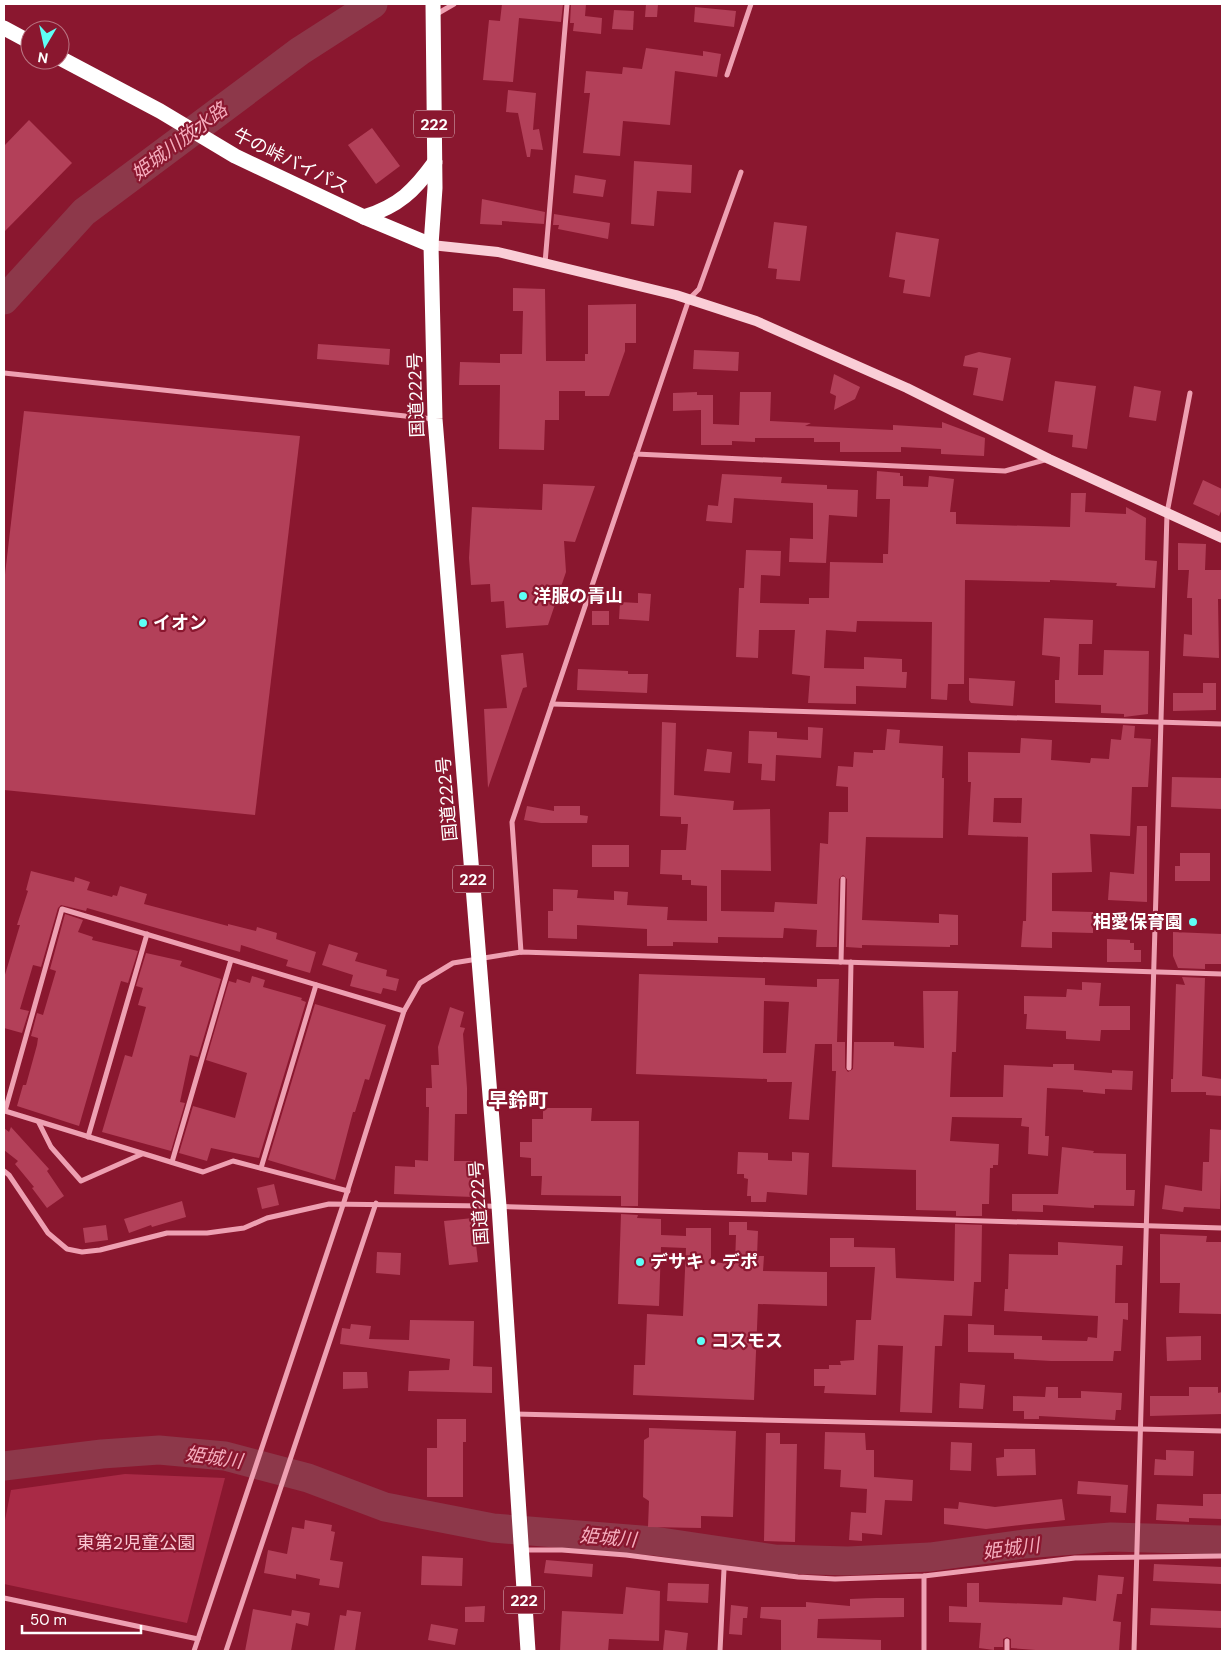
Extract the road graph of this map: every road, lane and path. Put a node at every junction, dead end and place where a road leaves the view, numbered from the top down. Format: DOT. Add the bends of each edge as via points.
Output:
graph roads {
  1 [pos="454,4"];
  2 [pos="568,4"];
  3 [pos="751,4"];
  4 [pos="433,10"];
  5 [pos="4,28"];
  6 [pos="20,37"];
  7 [pos="70,63"];
  8 [pos="728,75"];
  9 [pos="435,162"];
  10 [pos="741,172"];
  11 [pos="364,217"];
  12 [pos="431,245"];
  13 [pos="544,264"];
  14 [pos="689,299"];
  15 [pos="4,373"];
  16 [pos="1190,392"];
  17 [pos="435,419"];
  18 [pos="636,454"];
  19 [pos="1049,459"];
  20 [pos="1167,513"];
  21 [pos="1222,538"];
  22 [pos="552,704"];
  23 [pos="1161,722"];
  24 [pos="1222,724"];
  25 [pos="843,878"];
  26 [pos="147,934"];
  27 [pos="521,952"];
  28 [pos="480,958"];
  29 [pos="231,960"];
  30 [pos="841,962"];
  31 [pos="851,962"];
  32 [pos="1153,972"];
  33 [pos="1222,974"];
  34 [pos="316,985"];
  35 [pos="404,1011"];
  36 [pos="849,1068"];
  37 [pos="39,1123"];
  38 [pos="88,1137"];
  39 [pos="142,1154"];
  40 [pos="172,1162"];
  41 [pos="261,1168"];
  42 [pos="4,1171"];
  43 [pos="348,1191"];
  44 [pos="376,1203"];
  45 [pos="343,1205"];
  46 [pos="499,1206"];
  47 [pos="1145,1226"];
  48 [pos="1222,1228"];
  49 [pos="512,1414"];
  50 [pos="1140,1429"];
  51 [pos="1222,1431"];
  52 [pos="520,1550"];
  53 [pos="1136,1556"];
  54 [pos="1222,1556"];
  55 [pos="724,1569"];
  56 [pos="924,1576"];
  57 [pos="4,1598"];
  58 [pos="198,1639"];
  59 [pos="1007,1641"];
  60 [pos="194,1651"];
  61 [pos="226,1651"];
  62 [pos="528,1651"];
  63 [pos="720,1651"];
  64 [pos="924,1651"];
  65 [pos="1007,1651"];
  66 [pos="1134,1651"];
  1 -- 4 [label="street"];
  2 -- 13 [label="street"];
  3 -- 8 [label="street"];
  4 -- 9 [label="highway, 国道222号 / 222"];
  5 -- 6 [label="highway"];
  7 -- 11 [label="highway, 牛の峠バイパス" via="235,156"];
  9 -- 11 [label="highway" via="400,202"];
  9 -- 12 [label="highway, 国道222号 / 222"];
  10 -- 14 [label="street" via="699,289"];
  11 -- 12 [label="highway, 牛の峠バイパス"];
  12 -- 13 [label="street" via="498,252"];
  12 -- 17 [label="highway, 国道222号 / 222"];
  13 -- 14 [label="street"];
  14 -- 18 [label="street"];
  14 -- 19 [label="street" via="756,321 898,384"];
  15 -- 17 [label="street"];
  16 -- 20 [label="street"];
  17 -- 28 [label="highway, 国道222号 / 222"];
  18 -- 19 [label="street" via="1005,471"];
  18 -- 22 [label="street"];
  19 -- 20 [label="street"];
  20 -- 21 [label="street"];
  20 -- 23 [label="street"];
  22 -- 23 [label="street"];
  22 -- 27 [label="street" via="512,822"];
  23 -- 24 [label="street"];
  23 -- 32 [label="street"];
  25 -- 30 [label="street"];
  26 -- 29 [label="street"];
  26 -- 37 [label="street" via="62,909 5,1111"];
  26 -- 38 [label="street"];
  27 -- 28 [label="street"];
  27 -- 30 [label="street"];
  28 -- 35 [label="street" via="453,963 420,982"];
  28 -- 46 [label="highway, 国道222号 / 222"];
  29 -- 34 [label="street"];
  29 -- 40 [label="street"];
  30 -- 31 [label="street"];
  31 -- 32 [label="street"];
  31 -- 36 [label="street"];
  32 -- 33 [label="street"];
  32 -- 47 [label="street"];
  34 -- 35 [label="street"];
  34 -- 41 [label="street"];
  35 -- 43 [label="street"];
  37 -- 38 [label="street"];
  37 -- 39 [label="street" via="50,1147 82,1181"];
  38 -- 39 [label="street"];
  39 -- 40 [label="street"];
  40 -- 41 [label="street" via="203,1172 232,1161"];
  41 -- 43 [label="street"];
  42 -- 45 [label="street" via="48,1233 67,1249 82,1252 167,1233 208,1233 244,1228 276,1216 329,1204"];
  43 -- 45 [label="street"];
  44 -- 45 [label="street"];
  44 -- 46 [label="street"];
  44 -- 61 [label="street"];
  45 -- 58 [label="street"];
  46 -- 47 [label="street"];
  46 -- 49 [label="highway, 国道222号 / 222"];
  47 -- 48 [label="street"];
  47 -- 50 [label="street"];
  49 -- 50 [label="street"];
  49 -- 52 [label="highway, 国道222号 / 222"];
  50 -- 51 [label="street"];
  50 -- 53 [label="street"];
  52 -- 55 [label="street" via="626,1555"];
  52 -- 62 [label="highway, 国道222号 / 222"];
  53 -- 54 [label="street"];
  53 -- 56 [label="street" via="1075,1558"];
  53 -- 66 [label="street"];
  55 -- 56 [label="street" via="798,1577"];
  55 -- 63 [label="street"];
  56 -- 64 [label="street"];
  57 -- 58 [label="street"];
  58 -- 60 [label="street"];
  59 -- 65 [label="street"];
}
